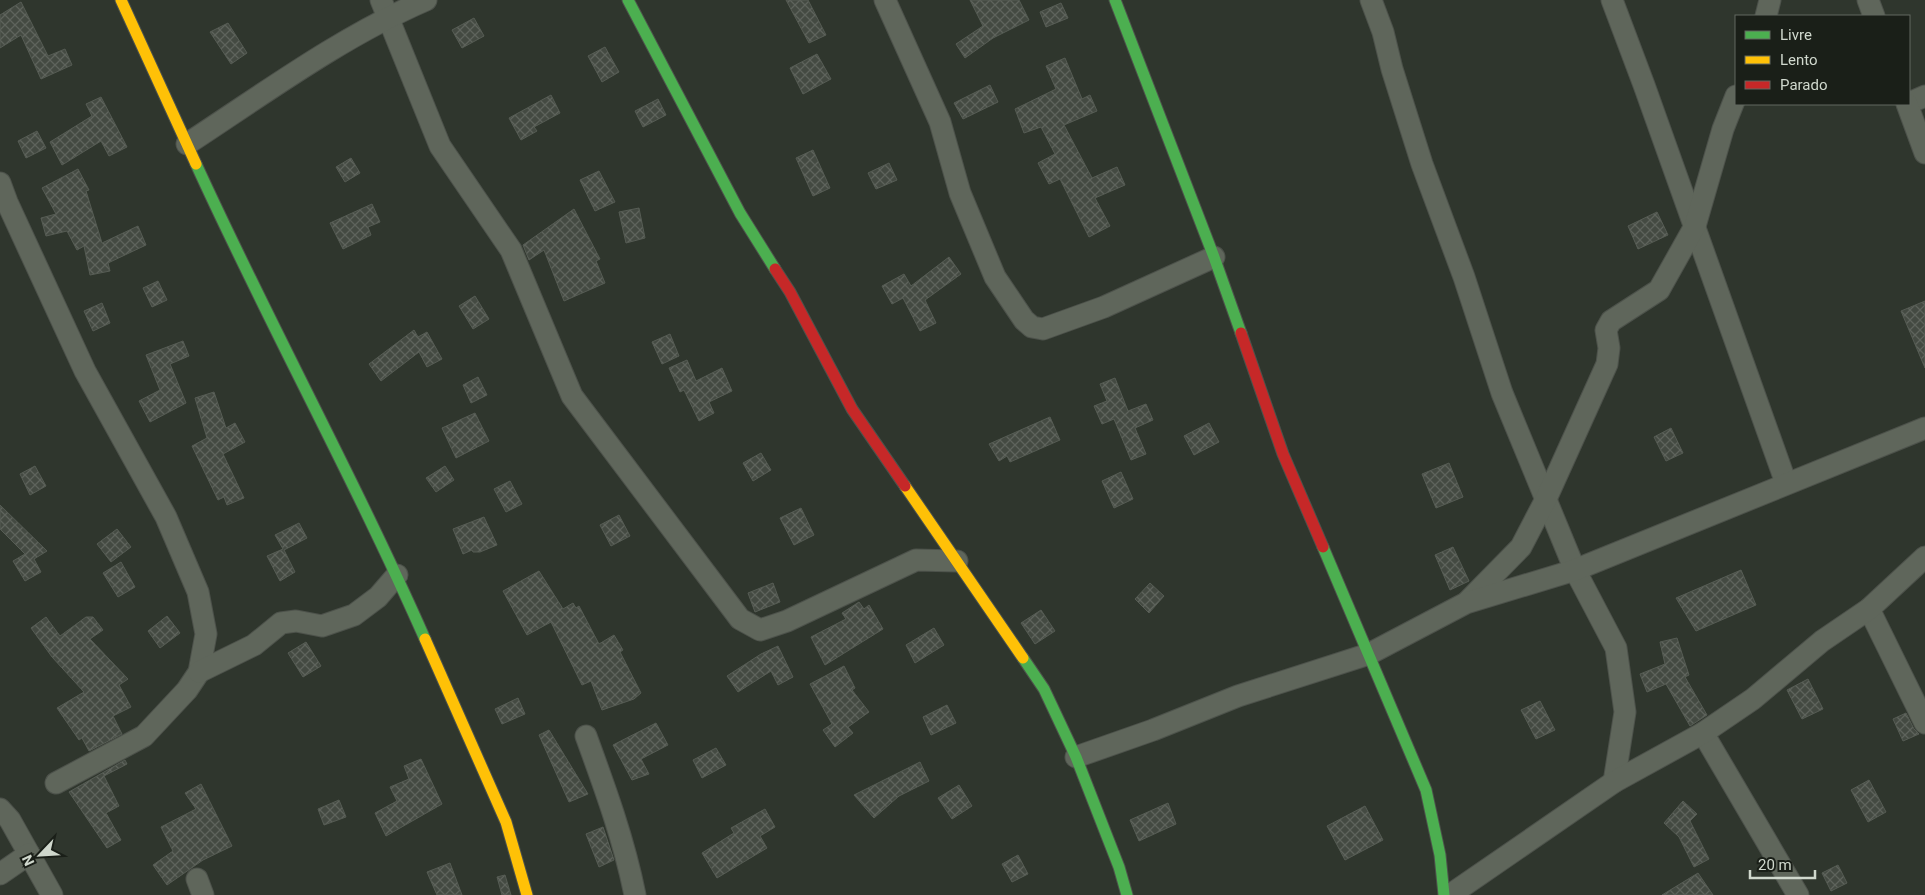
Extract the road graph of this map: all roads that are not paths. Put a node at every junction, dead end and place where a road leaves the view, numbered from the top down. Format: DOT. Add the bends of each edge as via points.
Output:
graph roads {
  1 [pos="121,0"];
  2 [pos="426,0"];
  3 [pos="628,0"];
  4 [pos="884,0"];
  5 [pos="1115,0"];
  6 [pos="1372,0"];
  7 [pos="1612,0"];
  8 [pos="1770,0"];
  9 [pos="1868,0"];
  10 [pos="384,8"];
  11 [pos="1766,15"];
  12 [pos="1874,15"];
  13 [pos="1925,96"];
  14 [pos="1735,99"];
  15 [pos="1910,102"];
  16 [pos="1909,105"];
  17 [pos="187,144"];
  18 [pos="1925,154"];
  19 [pos="0,183"];
  20 [pos="1695,226"];
  21 [pos="1214,257"];
  22 [pos="1925,428"];
  23 [pos="1786,483"];
  24 [pos="1546,499"];
  25 [pos="1925,557"];
  26 [pos="957,560"];
  27 [pos="1575,570"];
  28 [pos="397,576"];
  29 [pos="1466,603"];
  30 [pos="1869,609"];
  31 [pos="1369,654"];
  32 [pos="199,672"];
  33 [pos="1925,723"];
  34 [pos="1703,733"];
  35 [pos="586,736"];
  36 [pos="1076,757"];
  37 [pos="1614,782"];
  38 [pos="56,783"];
  39 [pos="0,809"];
  40 [pos="29,854"];
  41 [pos="0,874"];
  42 [pos="52,895"];
  43 [pos="527,895"];
  44 [pos="635,895"];
  45 [pos="1127,895"];
  46 [pos="1444,895"];
  47 [pos="1450,895"];
  48 [pos="1798,895"];
  1 -- 17 [label="street"];
  2 -- 10 [label="street"];
  3 -- 26 [label="street" via="740,213 790,292 852,409"];
  4 -- 21 [label="street" via="940,122 960,193 995,277 1032,327 1043,329 1104,307"];
  5 -- 21 [label="street"];
  6 -- 24 [label="street" via="1422,164 1464,277 1502,394"];
  7 -- 20 [label="street"];
  8 -- 11 [label="street"];
  9 -- 12 [label="street"];
  10 -- 17 [label="street" via="299,71"];
  10 -- 26 [label="street" via="440,146 511,250 572,396 740,619 760,630 787,621 916,560"];
  13 -- 15 [label="street"];
  14 -- 20 [label="street"];
  16 -- 18 [label="street"];
  17 -- 28 [label="street" via="236,252"];
  19 -- 32 [label="street" via="85,371 166,517 198,592 206,634"];
  20 -- 23 [label="street"];
  20 -- 24 [label="street" via="1659,290 1611,321 1606,330 1607,364"];
  21 -- 31 [label="street" via="1283,454"];
  22 -- 23 [label="street"];
  23 -- 27 [label="street"];
  24 -- 27 [label="street"];
  24 -- 29 [label="street" via="1521,547"];
  25 -- 30 [label="street"];
  26 -- 36 [label="street" via="1044,689"];
  27 -- 29 [label="street"];
  27 -- 37 [label="street" via="1616,648 1625,712"];
  28 -- 32 [label="street" via="378,597 354,615 322,626 296,621 281,623 254,645"];
  28 -- 43 [label="street" via="506,822"];
  29 -- 31 [label="street"];
  30 -- 33 [label="street"];
  30 -- 34 [label="street" via="1822,641 1753,699"];
  31 -- 36 [label="street" via="1238,696"];
  31 -- 46 [label="street" via="1426,790 1440,855"];
  32 -- 38 [label="street" via="144,736"];
  34 -- 37 [label="street"];
  34 -- 48 [label="street"];
  35 -- 44 [label="street" via="611,806"];
  36 -- 45 [label="street" via="1116,858"];
  37 -- 47 [label="street"];
  39 -- 40 [label="street"];
  40 -- 41 [label="street"];
  40 -- 42 [label="street"];
}
